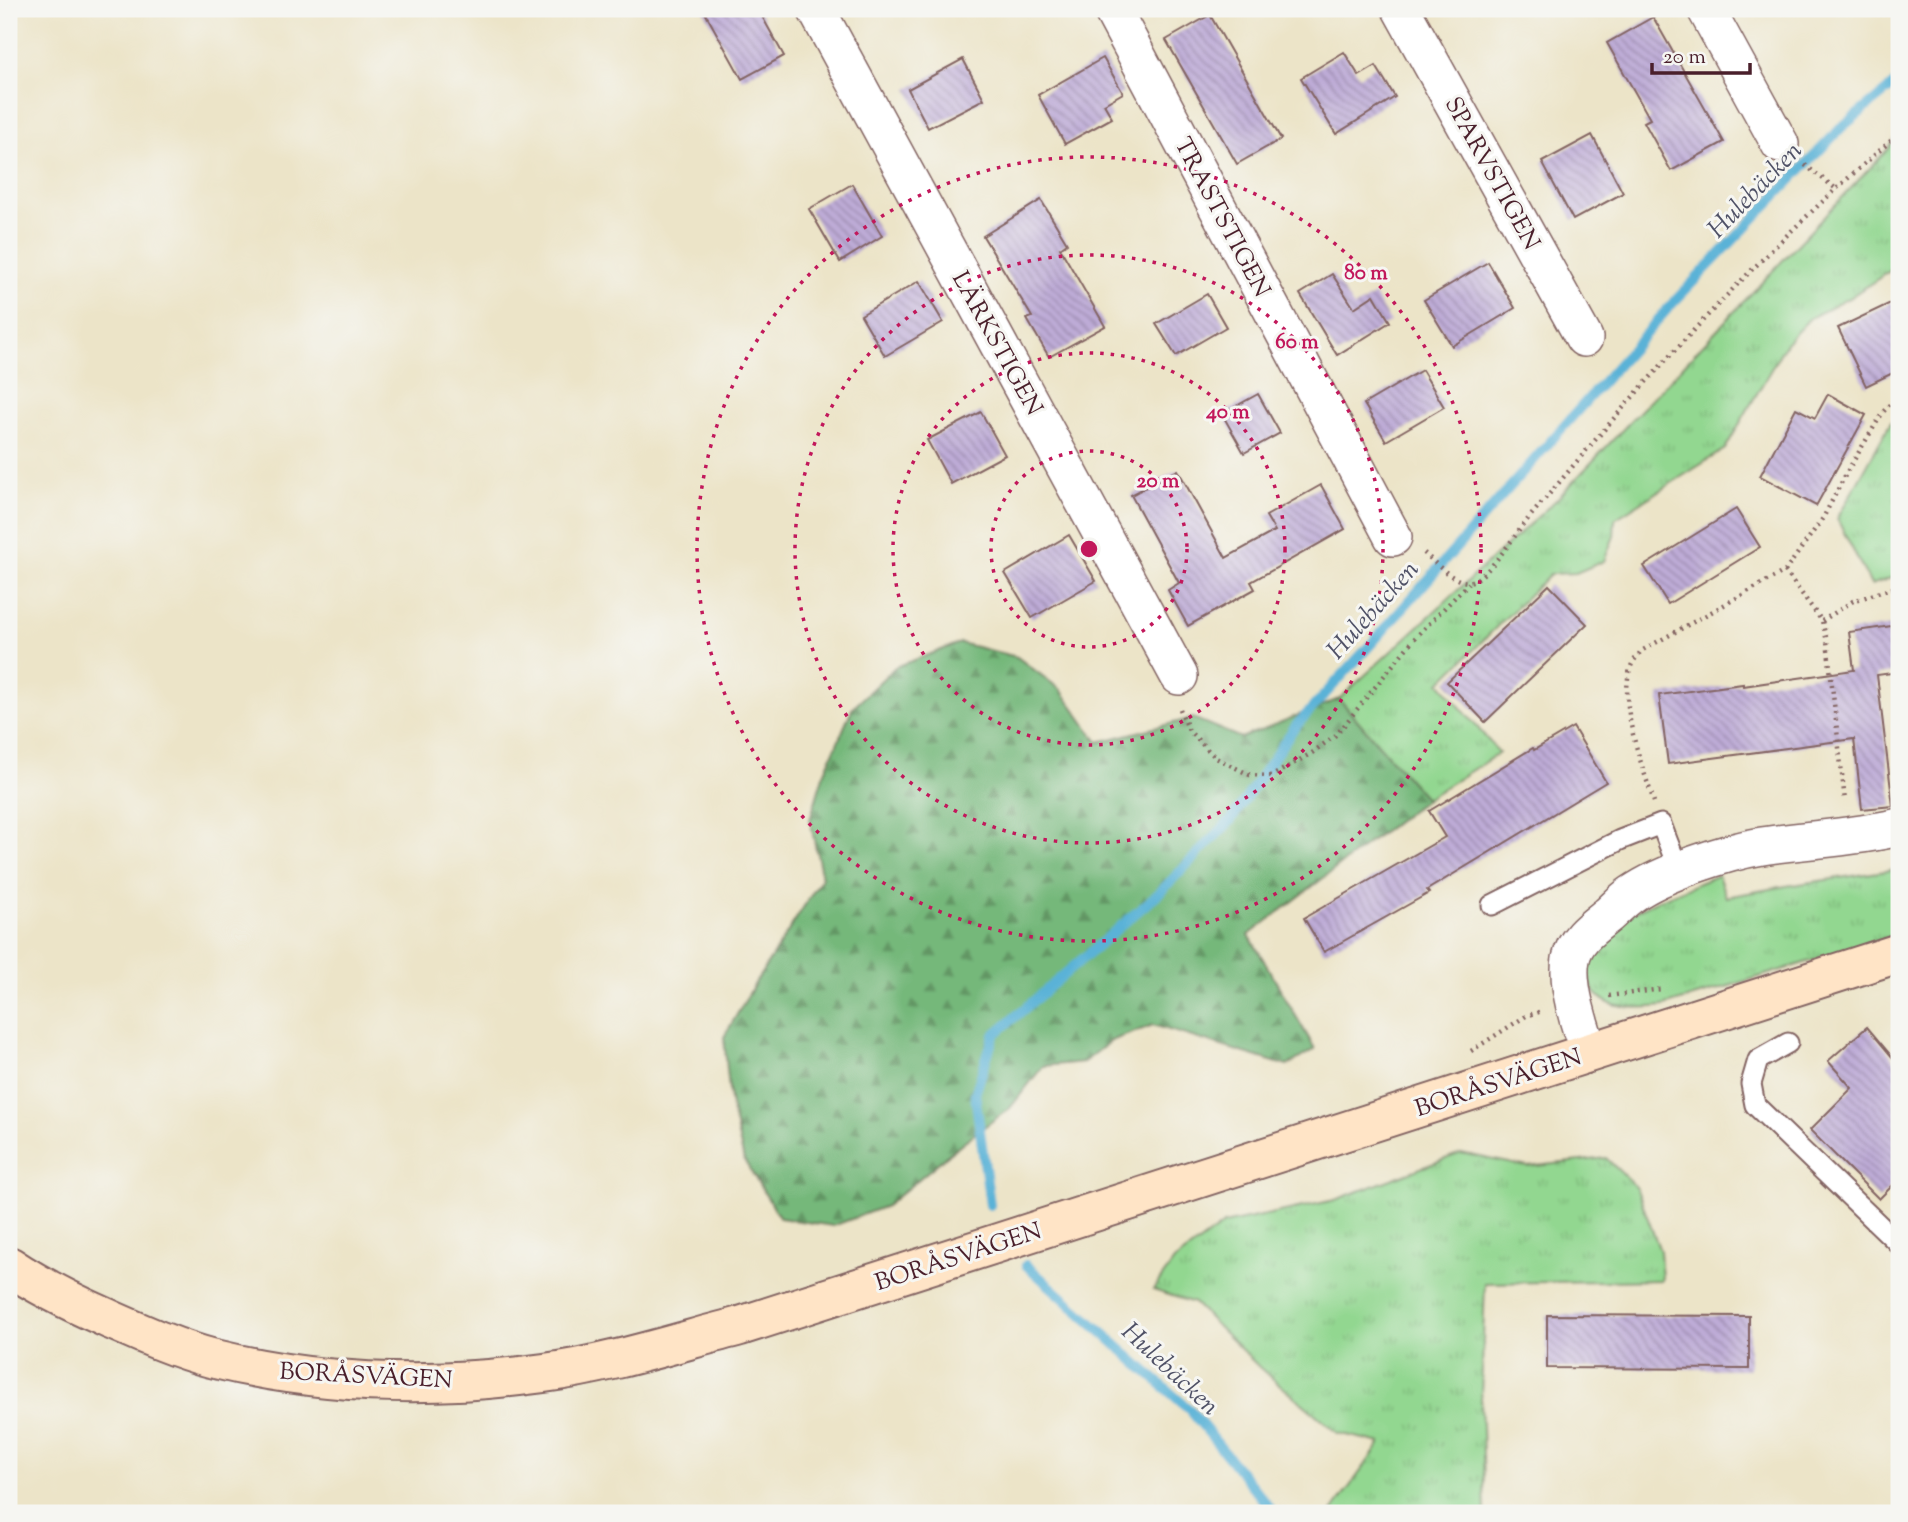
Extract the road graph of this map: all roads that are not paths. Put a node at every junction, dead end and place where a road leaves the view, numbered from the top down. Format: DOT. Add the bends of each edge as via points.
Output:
graph roads {
  1 [pos="816,9"];
  2 [pos="1112,9"];
  3 [pos="1401,9"];
  4 [pos="1706,9"];
  5 [pos="1780,144"];
  6 [pos="1584,338"];
  7 [pos="1407,544"];
  8 [pos="1180,676"];
  9 [pos="1899,827"];
  10 [pos="1679,871"];
  11 [pos="1492,905"];
  12 [pos="1899,953"];
  13 [pos="1788,1043"];
  14 [pos="1590,1052"];
  15 [pos="1899,1244"];
  16 [pos="9,1266"];
  1 -- 8 [label="street, LÄRKSTIGEN"];
  2 -- 7 [label="street, TRASTSTIGEN"];
  3 -- 6 [label="street, SPARVSTIGEN"];
  4 -- 5 [label="street"];
  9 -- 10 [label="street" via="1761,846"];
  10 -- 11 [label="lane" via="1661,824"];
  10 -- 14 [label="street" via="1634,893 1577,943 1571,961 1574,1001"];
  12 -- 14 [label="street, BORÅSVÄGEN"];
  13 -- 15 [label="lane" via="1758,1060 1751,1084 1755,1105"];
  14 -- 16 [label="street, BORÅSVÄGEN" via="740,1326 544,1373 413,1383 285,1373 210,1357 152,1338 31,1281"];
}
